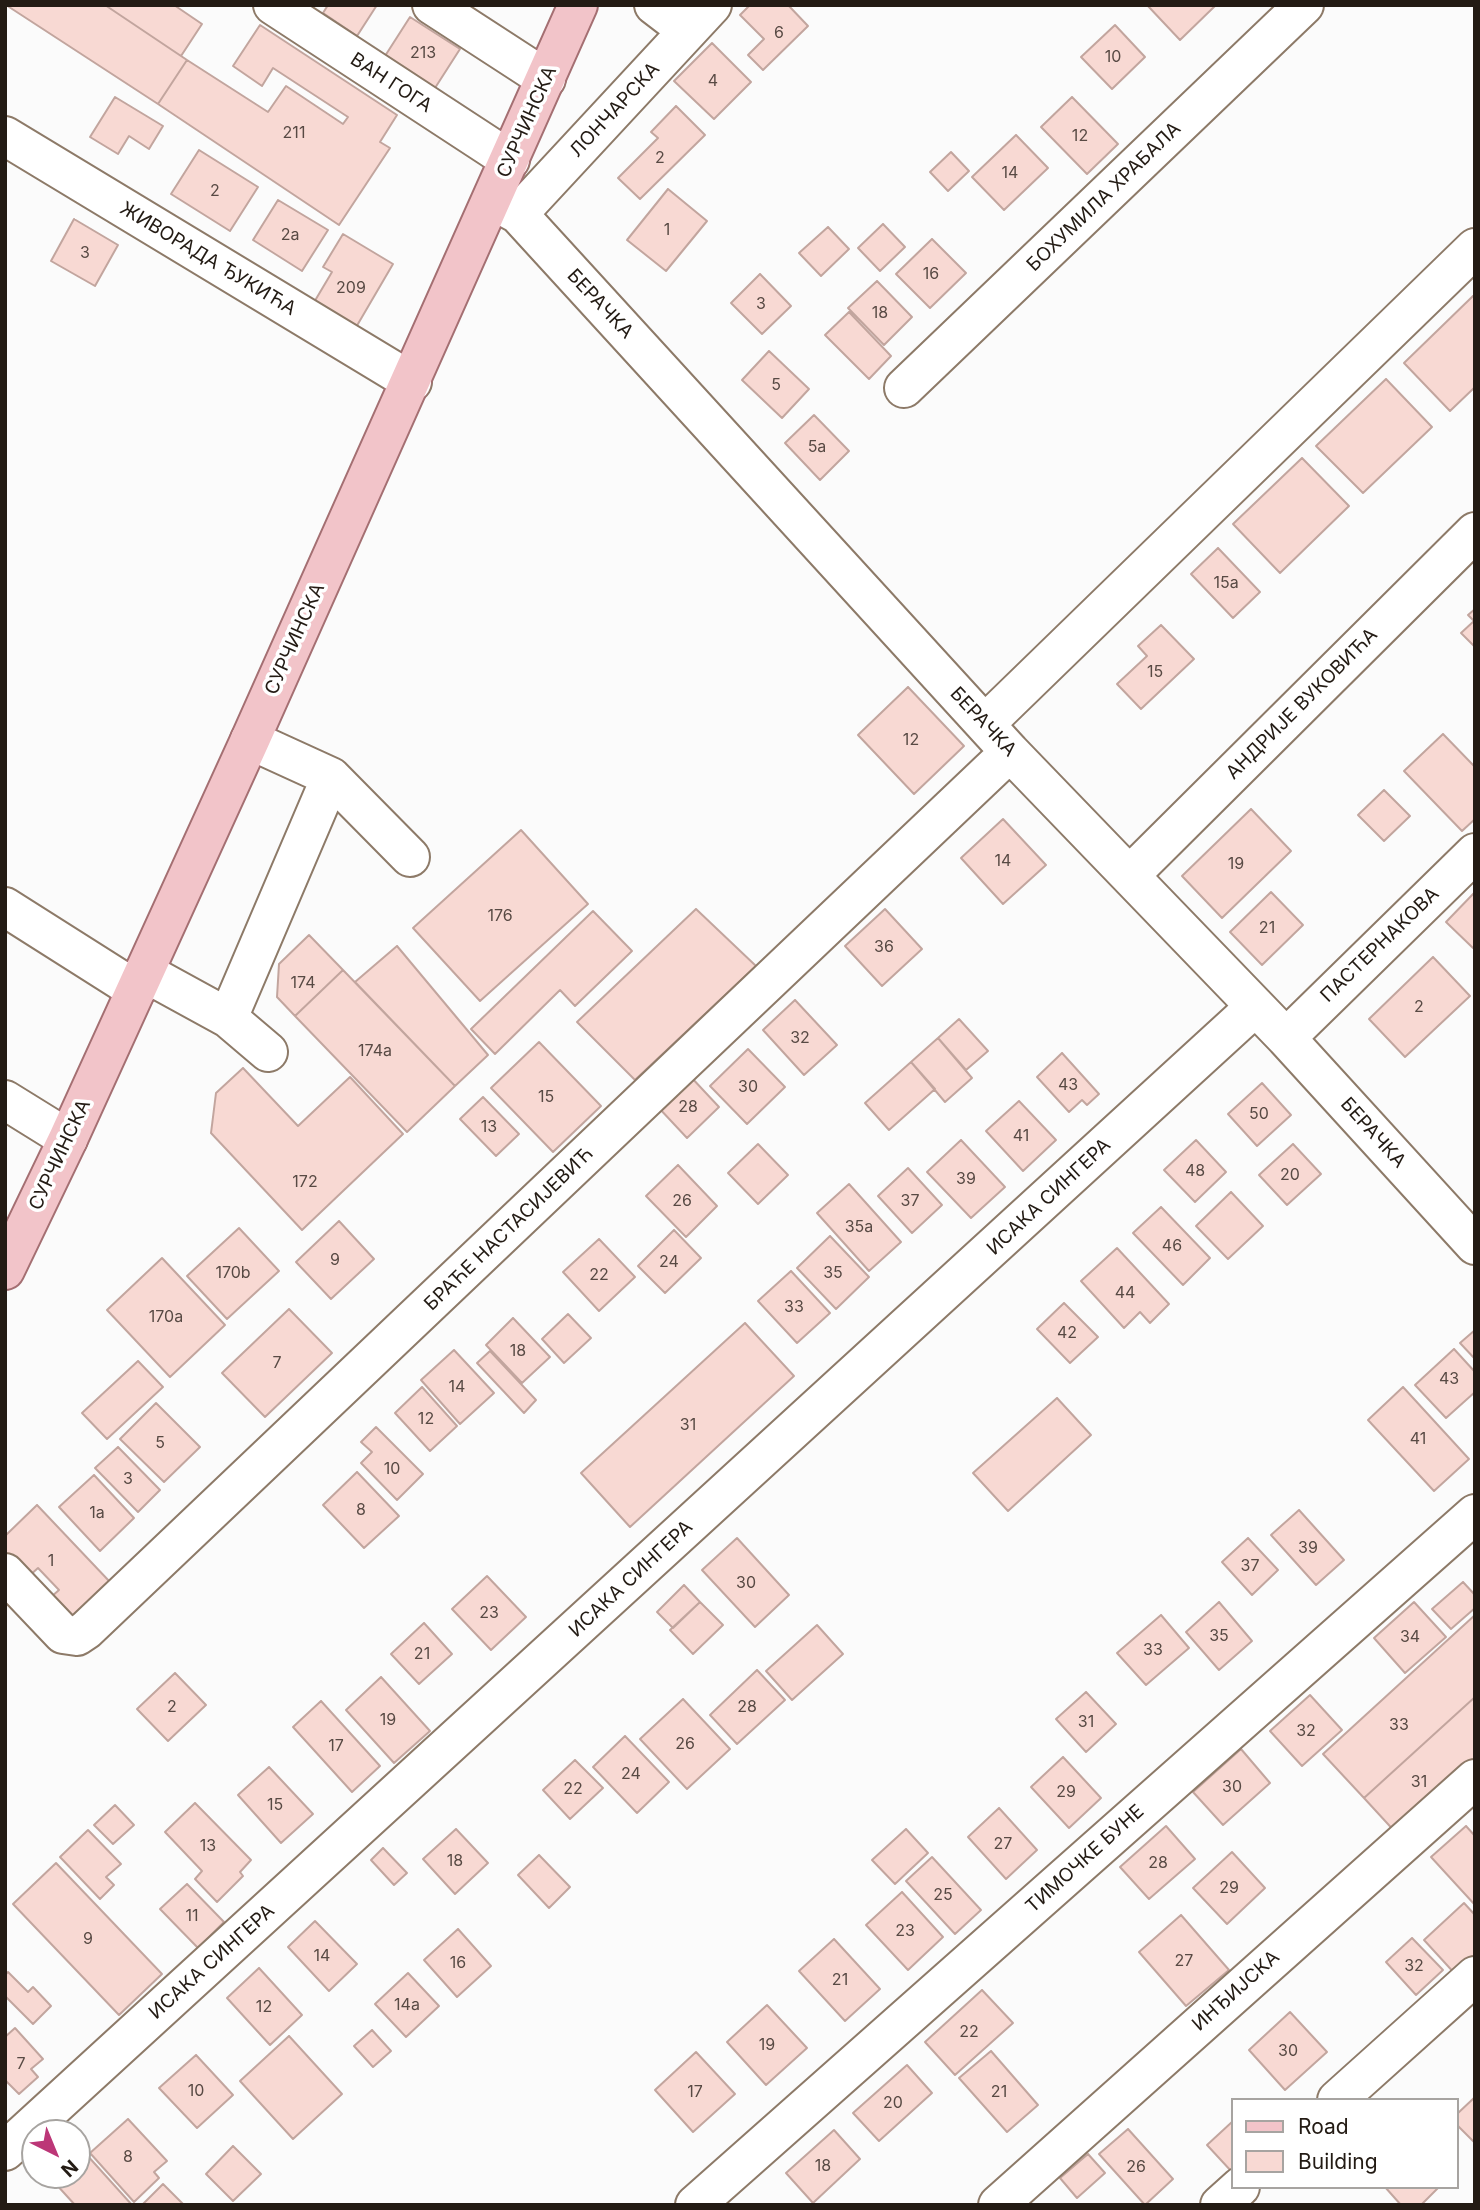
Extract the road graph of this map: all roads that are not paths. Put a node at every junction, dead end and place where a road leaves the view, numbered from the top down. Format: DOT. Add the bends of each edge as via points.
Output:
graph roads {
  1 [pos="273,5"];
  2 [pos="432,5"];
  3 [pos="578,5"];
  4 [pos="654,5"];
  5 [pos="1304,5"];
  6 [pos="700,18"];
  7 [pos="546,79"];
  8 [pos="5,136"];
  9 [pos="510,160"];
  10 [pos="505,207"];
  11 [pos="1475,248"];
  12 [pos="412,382"];
  13 [pos="904,388"];
  14 [pos="1475,532"];
  15 [pos="998,738"];
  16 [pos="250,740"];
  17 [pos="331,777"];
  18 [pos="1475,853"];
  19 [pos="410,857"];
  20 [pos="1130,875"];
  21 [pos="5,907"];
  22 [pos="140,981"];
  23 [pos="1255,1007"];
  24 [pos="228,1018"];
  25 [pos="1286,1038"];
  26 [pos="268,1052"];
  27 [pos="5,1100"];
  28 [pos="68,1139"];
  29 [pos="1475,1245"];
  30 [pos="5,1270"];
  31 [pos="1475,1514"];
  32 [pos="5,1573"];
  33 [pos="1475,1779"];
  34 [pos="1475,1976"];
  35 [pos="1339,2098"];
  36 [pos="5,2151"];
  37 [pos="1238,2189"];
  38 [pos="695,2205"];
  39 [pos="998,2205"];
  40 [pos="1220,2205"];
  1 -- 9 [label="street, ВАН ГОГА"];
  2 -- 7 [label="street"];
  3 -- 7 [label="main road, СУРЧИНСКА"];
  4 -- 6 [label="street"];
  5 -- 13 [label="street, БОХУМИЛА ХРАБАЛА"];
  6 -- 10 [label="street, ЛОНЧАРСКА"];
  7 -- 9 [label="main road, СУРЧИНСКА"];
  8 -- 12 [label="street, ЖИВОРАДА ЂУКИЋА"];
  9 -- 10 [label="main road, СУРЧИНСКА"];
  10 -- 12 [label="main road, СУРЧИНСКА"];
  10 -- 15 [label="street, БЕРАЧКА"];
  11 -- 15 [label="street"];
  12 -- 16 [label="main road, СУРЧИНСКА"];
  14 -- 20 [label="street, АНДРИЈЕ ВУКОВИЋА"];
  15 -- 20 [label="street, БЕРАЧКА"];
  15 -- 32 [label="street, БРАЋЕ НАСТАСИЈЕВИЋ" via="86,1630 66,1636"];
  16 -- 17 [label="street"];
  16 -- 22 [label="main road, СУРЧИНСКА"];
  17 -- 19 [label="street"];
  17 -- 24 [label="street"];
  18 -- 25 [label="street, ПАСТЕРНАКОВА"];
  20 -- 23 [label="street, БЕРАЧКА"];
  21 -- 22 [label="street"];
  22 -- 24 [label="street"];
  22 -- 28 [label="main road, СУРЧИНСКА"];
  23 -- 25 [label="street, БЕРАЧКА"];
  23 -- 36 [label="street, ИСАКА СИНГЕРА"];
  24 -- 26 [label="street"];
  25 -- 29 [label="street, БЕРАЧКА"];
  27 -- 28 [label="street"];
  28 -- 30 [label="main road, СУРЧИНСКА"];
  31 -- 38 [label="street, ТИМОЧКЕ БУНЕ"];
  33 -- 39 [label="street, ИНЂИЈСКА"];
  34 -- 35 [label="street"];
  37 -- 40 [label="street"];
}
